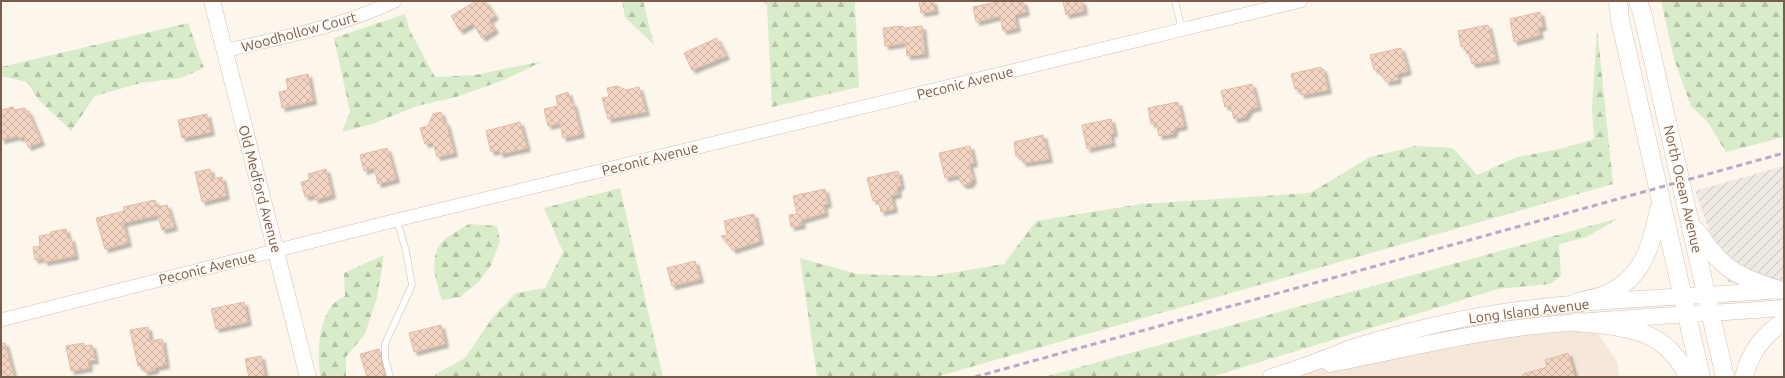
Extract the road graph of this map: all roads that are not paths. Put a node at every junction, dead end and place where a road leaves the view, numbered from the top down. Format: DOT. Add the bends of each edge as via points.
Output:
graph roads {
  1 [pos="212,1"];
  2 [pos="395,1"];
  3 [pos="1175,1"];
  4 [pos="1300,1"];
  5 [pos="1618,1"];
  6 [pos="1638,1"];
  7 [pos="1182,30"];
  8 [pos="224,51"];
  9 [pos="1661,202"];
  10 [pos="397,220"];
  11 [pos="1691,222"];
  12 [pos="276,251"];
  13 [pos="1782,290"];
  14 [pos="1707,296"];
  15 [pos="1684,297"];
  16 [pos="1577,302"];
  17 [pos="1784,308"];
  18 [pos="1711,314"];
  19 [pos="1687,315"];
  20 [pos="1,320"];
  21 [pos="1576,322"];
  22 [pos="1784,322"];
  23 [pos="1276,376"];
  24 [pos="308,377"];
  25 [pos="390,377"];
  26 [pos="1688,377"];
  27 [pos="1701,377"];
  28 [pos="1725,377"];
  29 [pos="1744,377"];
  1 -- 8 [label="street, Old Medford Avenue"];
  2 -- 8 [label="street, Woodhollow Court" via="370,13 331,26"];
  3 -- 7 [label="lane"];
  4 -- 7 [label="street, Peconic Avenue"];
  5 -- 9 [label="main road, North Ocean Avenue" via="1620,20"];
  6 -- 11 [label="main road, North Ocean Avenue"];
  7 -- 10 [label="street, Peconic Avenue"];
  8 -- 12 [label="street, Old Medford Avenue"];
  9 -- 15 [label="main road, North Ocean Avenue"];
  9 -- 16 [label="main road" via="1650,248 1636,271 1618,288"];
  10 -- 12 [label="street, Peconic Avenue"];
  10 -- 25 [label="lane" via="412,285 385,344 385,358"];
  11 -- 13 [label="main road" via="1706,245 1726,267 1750,280"];
  11 -- 14 [label="main road, North Ocean Avenue"];
  12 -- 20 [label="street, Peconic Avenue"];
  12 -- 24 [label="street, Old Medford Avenue"];
  13 -- 14 [label="street, Long Island Avenue"];
  14 -- 15 [label="street, Long Island Avenue"];
  14 -- 18 [label="main road, North Ocean Avenue"];
  15 -- 16 [label="street, Long Island Avenue"];
  15 -- 19 [label="main road, North Ocean Avenue"];
  16 -- 23 [label="street, Long Island Avenue" via="1501,312 1430,326 1353,348"];
  17 -- 18 [label="street, Long Island Avenue"];
  18 -- 19 [label="street, Long Island Avenue"];
  18 -- 28 [label="main road, North Ocean Avenue"];
  19 -- 21 [label="street, Long Island Avenue"];
  19 -- 27 [label="main road, North Ocean Avenue"];
  21 -- 23 [label="street, Long Island Avenue" via="1448,339"];
  21 -- 26 [label="main road" via="1624,327 1648,334 1671,350"];
  22 -- 29 [label="main road" via="1762,339 1748,363"];
}
